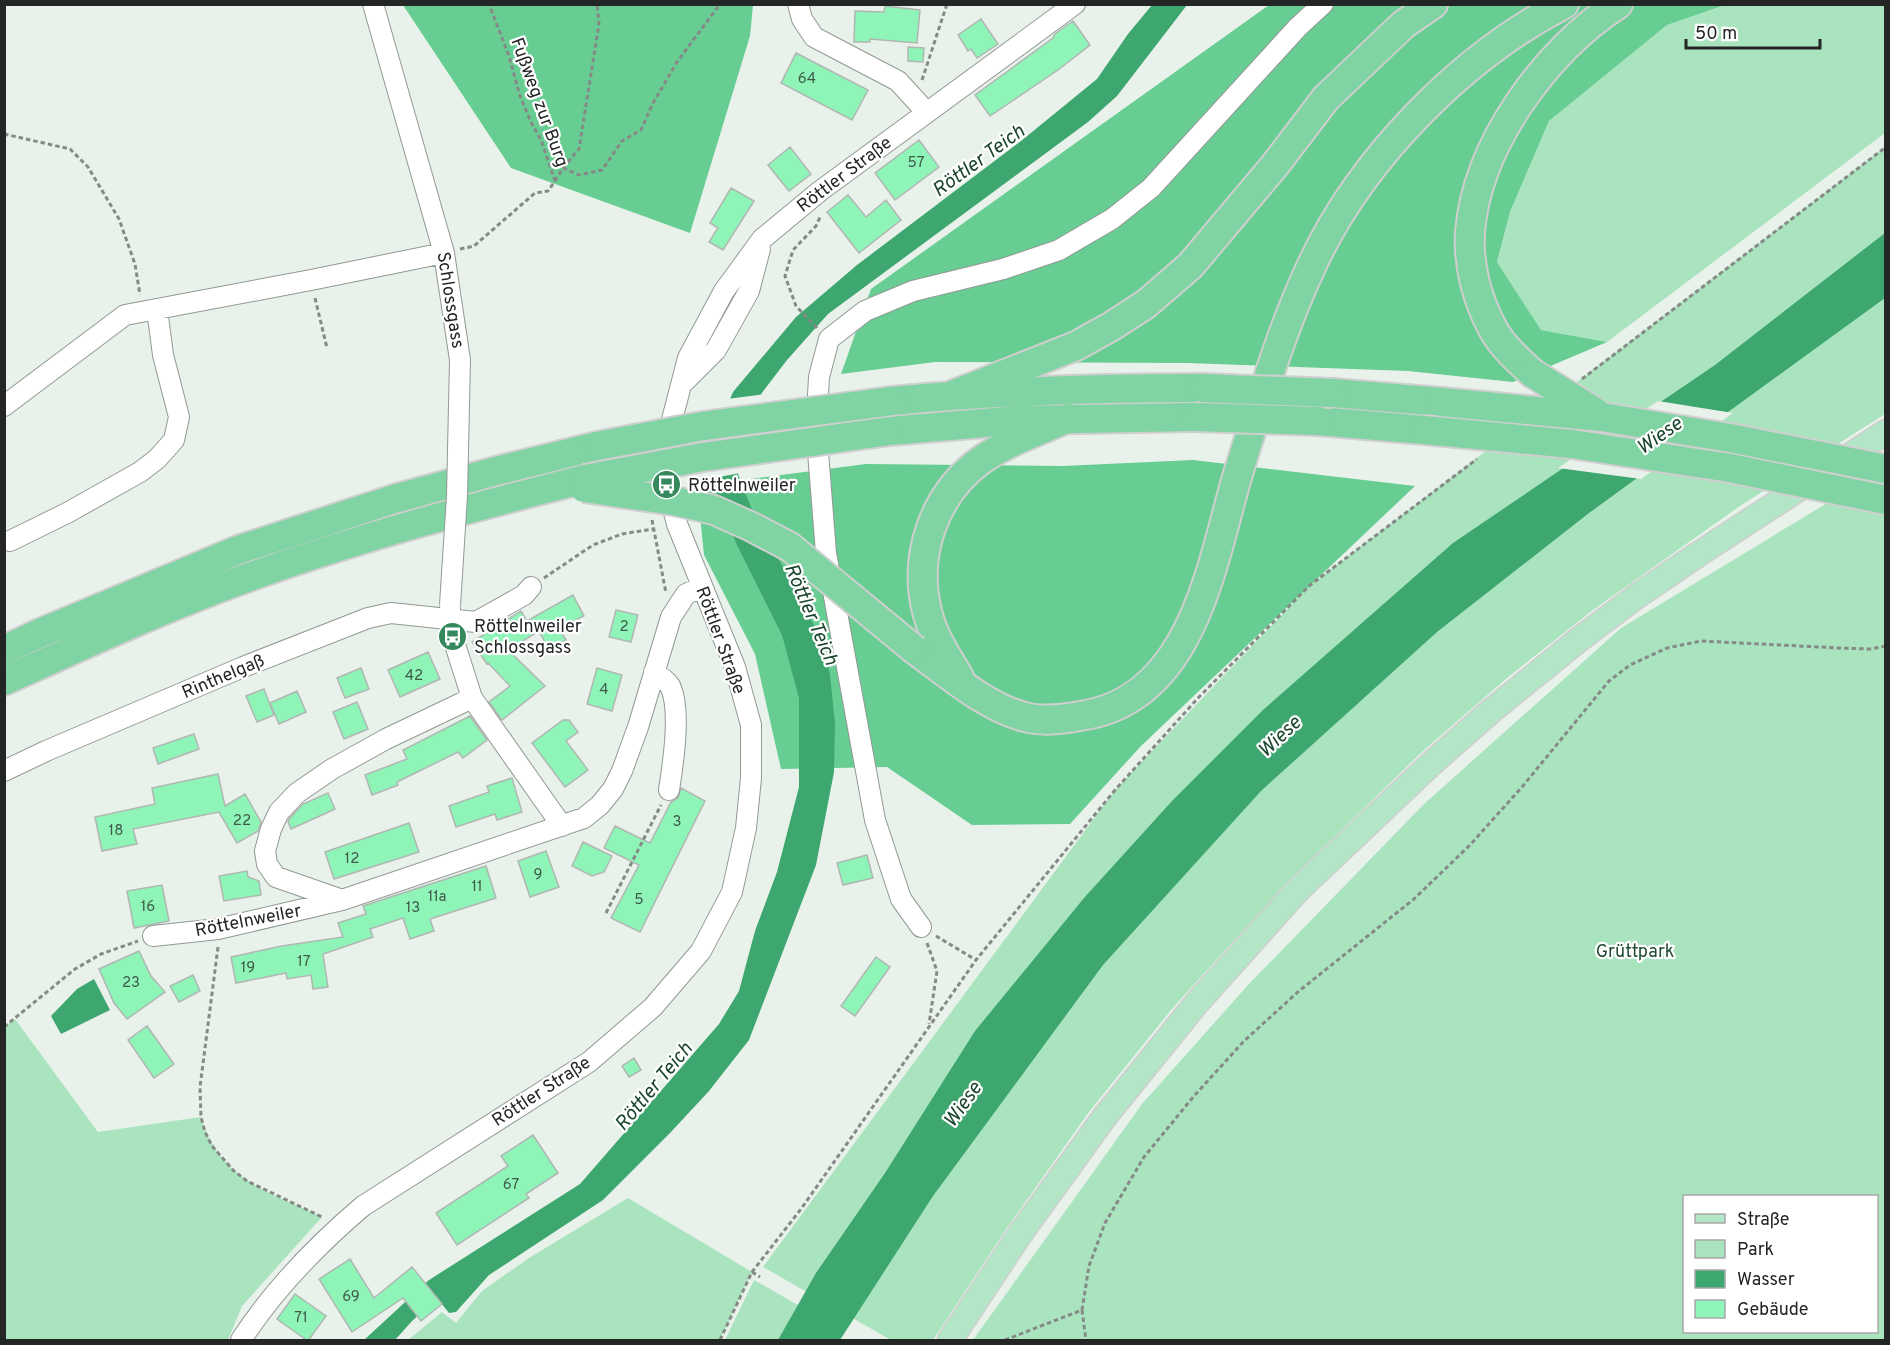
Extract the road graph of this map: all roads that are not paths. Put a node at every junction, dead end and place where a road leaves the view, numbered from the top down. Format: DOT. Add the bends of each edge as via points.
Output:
graph roads {
  1 [pos="373,4"];
  2 [pos="798,4"];
  3 [pos="1075,4"];
  4 [pos="1323,4"];
  5 [pos="1433,4"];
  6 [pos="1564,4"];
  7 [pos="1618,4"];
  8 [pos="919,106"];
  9 [pos="444,252"];
  10 [pos="150,310"];
  11 [pos="952,395"];
  12 [pos="4,406"];
  13 [pos="1602,417"];
  14 [pos="1068,418"];
  15 [pos="1886,432"];
  16 [pos="1886,469"];
  17 [pos="577,484"];
  18 [pos="1886,500"];
  19 [pos="10,541"];
  20 [pos="531,587"];
  21 [pos="702,587"];
  22 [pos="449,612"];
  23 [pos="4,650"];
  24 [pos="654,672"];
  25 [pos="4,681"];
  26 [pos="963,684"];
  27 [pos="472,698"];
  28 [pos="4,771"];
  29 [pos="669,790"];
  30 [pos="562,826"];
  31 [pos="342,900"];
  32 [pos="921,927"];
  33 [pos="153,936"];
  34 [pos="241,1341"];
  35 [pos="950,1341"];
  1 -- 9 [label="street, Schlossgass"];
  2 -- 8 [label="street" via="814,37 898,81"];
  3 -- 8 [label="street, Röttler Straße"];
  4 -- 32 [label="street" via="1150,188 1112,219 1059,250 1003,269 913,291 865,311 830,339 818,386 818,452 826,553 875,820 901,899"];
  5 -- 11 [label="highway" via="1404,24 1326,98 1190,266 1146,304 1076,346"];
  6 -- 26 [label="highway" via="1497,46 1449,84 1408,125 1339,215 1289,318 1201,603 1182,644 1161,672 1133,696 1100,714 1060,719 1026,718 985,701"];
  7 -- 13 [label="highway, bridge" via="1567,46 1509,119 1485,167 1470,232 1478,296 1494,331 1532,373"];
  8 -- 21 [label="street, Röttler Straße" via="762,239 724,291 688,358 663,470 677,524"];
  9 -- 10 [label="street"];
  9 -- 22 [label="street, Schlossgass, bridge" via="460,360"];
  10 -- 12 [label="street" via="125,315"];
  10 -- 19 [label="street" via="179,417 174,440 140,472"];
  11 -- 13 [label="highway, bridge" via="1090,388 1202,388 1334,393"];
  11 -- 23 [label="highway, bridge" via="703,426 496,471 394,499 238,550"];
  13 -- 16 [label="highway, bridge"];
  14 -- 17 [label="highway, bridge" via="890,431 704,457"];
  14 -- 18 [label="highway, bridge" via="1318,421 1572,444 1730,468"];
  14 -- 26 [label="highway" via="982,460 951,490 935,517 922,564 923,592 928,617"];
  15 -- 35 [label="main road" via="1697,555 1572,645 1432,763 1297,891 1195,1005 1103,1119 1020,1234"];
  17 -- 25 [label="highway" via="381,533 251,576 123,627"];
  17 -- 26 [label="highway, bridge" via="714,510 752,527 790,547 915,650"];
  20 -- 22 [label="street, Rinthelgaß" via="476,622"];
  21 -- 24 [label="street, Röttelnweiler" via="686,594 671,617"];
  21 -- 34 [label="street, Röttler Straße" via="735,667 751,725 751,778 746,828 732,892 701,951 652,1008 589,1062 363,1206 280,1285"];
  22 -- 27 [label="street"];
  22 -- 28 [label="street, Rinthelgaß" via="391,613 368,618 243,667"];
  24 -- 29 [label="street" via="671,686 675,711"];
  24 -- 30 [label="street, Röttelnweiler" via="638,727 613,789 584,818"];
  27 -- 30 [label="street"];
  27 -- 31 [label="street, Röttelnweiler" via="332,769 279,812 265,851 267,864 276,877"];
  30 -- 31 [label="street, Röttelnweiler"];
  31 -- 33 [label="street, Röttelnweiler" via="218,929"];
}
